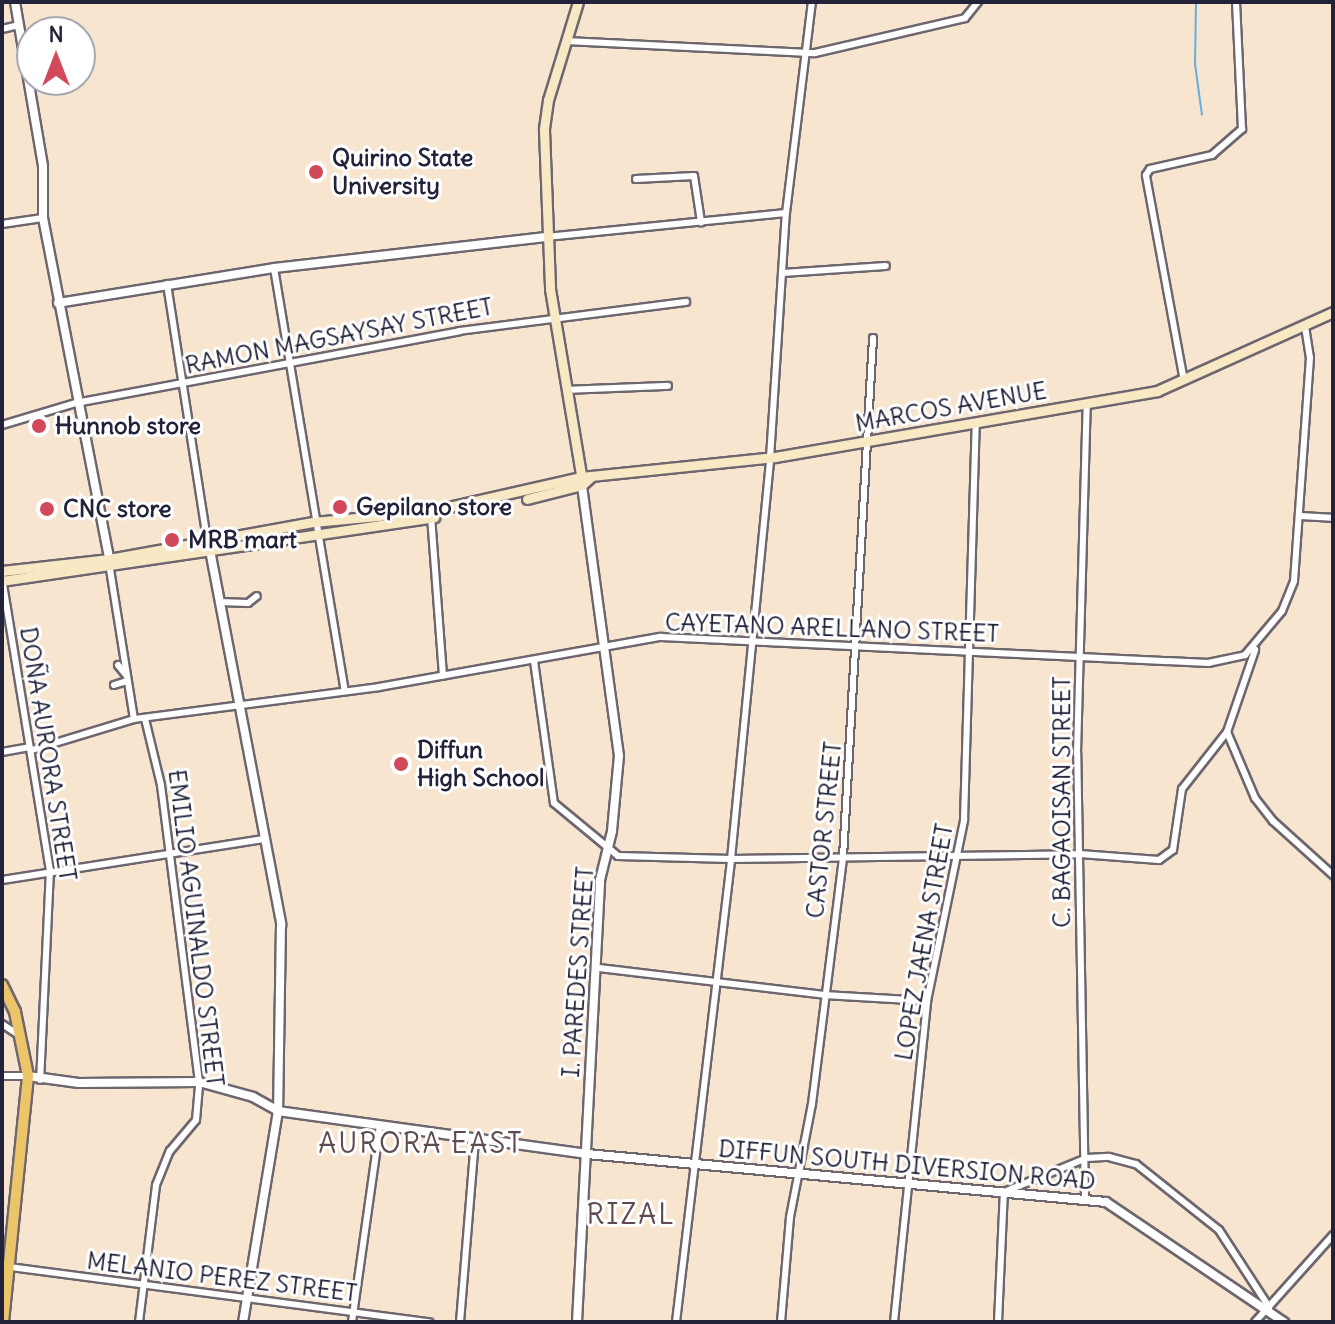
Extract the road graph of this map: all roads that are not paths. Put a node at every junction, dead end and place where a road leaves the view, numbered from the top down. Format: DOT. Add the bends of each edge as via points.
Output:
graph roads {
  1 [pos="578,2"];
  2 [pos="812,2"];
  3 [pos="978,2"];
  4 [pos="1236,2"];
  5 [pos="566,41"];
  6 [pos="804,53"];
  7 [pos="32,96"];
  8 [pos="636,179"];
  9 [pos="786,213"];
  10 [pos="43,218"];
  11 [pos="701,222"];
  12 [pos="2,224"];
  13 [pos="546,237"];
  14 [pos="886,266"];
  15 [pos="274,268"];
  16 [pos="782,273"];
  17 [pos="167,284"];
  18 [pos="686,302"];
  19 [pos="58,303"];
  20 [pos="1333,312"];
  21 [pos="554,315"];
  22 [pos="1305,325"];
  23 [pos="873,338"];
  24 [pos="289,367"];
  25 [pos="1184,382"];
  26 [pos="182,384"];
  27 [pos="668,386"];
  28 [pos="567,390"];
  29 [pos="76,403"];
  30 [pos="1087,404"];
  31 [pos="976,424"];
  32 [pos="2,425"];
  33 [pos="870,442"];
  34 [pos="770,458"];
  35 [pos="585,480"];
  36 [pos="431,514"];
  37 [pos="1299,516"];
  38 [pos="1333,518"];
  39 [pos="316,527"];
  40 [pos="208,543"];
  41 [pos="108,563"];
  42 [pos="2,571"];
  43 [pos="2,580"];
  44 [pos="257,596"];
  45 [pos="220,602"];
  46 [pos="753,642"];
  47 [pos="858,646"];
  48 [pos="1255,648"];
  49 [pos="604,649"];
  50 [pos="969,652"];
  51 [pos="1080,654"];
  52 [pos="534,661"];
  53 [pos="118,665"];
  54 [pos="443,676"];
  55 [pos="127,678"];
  56 [pos="114,685"];
  57 [pos="344,688"];
  58 [pos="241,704"];
  59 [pos="134,719"];
  60 [pos="145,719"];
  61 [pos="1227,732"];
  62 [pos="31,748"];
  63 [pos="2,752"];
  64 [pos="264,839"];
  65 [pos="166,850"];
  66 [pos="608,852"];
  67 [pos="1080,854"];
  68 [pos="843,857"];
  69 [pos="960,858"];
  70 [pos="731,859"];
  71 [pos="50,870"];
  72 [pos="1333,875"];
  73 [pos="2,880"];
  74 [pos="599,968"];
  75 [pos="716,980"];
  76 [pos="2,985"];
  77 [pos="824,995"];
  78 [pos="927,1001"];
  79 [pos="2,1024"];
  80 [pos="22,1037"];
  81 [pos="2,1076"];
  82 [pos="28,1076"];
  83 [pos="40,1080"];
  84 [pos="199,1082"];
  85 [pos="278,1111"];
  86 [pos="380,1126"];
  87 [pos="475,1138"];
  88 [pos="587,1154"];
  89 [pos="1087,1158"];
  90 [pos="694,1167"];
  91 [pos="798,1177"];
  92 [pos="907,1186"];
  93 [pos="1004,1192"];
  94 [pos="1085,1199"];
  95 [pos="1333,1235"];
  96 [pos="7,1274"];
  97 [pos="145,1286"];
  98 [pos="247,1297"];
  99 [pos="1268,1308"];
  100 [pos="353,1311"];
  101 [pos="3,1322"];
  102 [pos="139,1322"];
  103 [pos="243,1322"];
  104 [pos="352,1322"];
  105 [pos="429,1322"];
  106 [pos="460,1322"];
  107 [pos="577,1322"];
  108 [pos="676,1322"];
  109 [pos="781,1322"];
  110 [pos="894,1322"];
  111 [pos="998,1322"];
  112 [pos="1255,1322"];
  113 [pos="1284,1322"];
  1 -- 5 [label="main road"];
  2 -- 6 [label="street"];
  3 -- 6 [label="street" via="965,18"];
  4 -- 25 [label="street" via="1242,129 1212,155 1150,169 1146,175"];
  5 -- 6 [label="street"];
  5 -- 13 [label="main road" via="544,130"];
  6 -- 9 [label="street"];
  7 -- 10 [label="street" via="43,166"];
  8 -- 11 [label="street" via="694,176"];
  9 -- 11 [label="street"];
  9 -- 16 [label="street"];
  10 -- 12 [label="street"];
  10 -- 19 [label="street"];
  11 -- 13 [label="street"];
  13 -- 15 [label="street"];
  13 -- 21 [label="main road"];
  14 -- 16 [label="street"];
  15 -- 17 [label="street"];
  15 -- 24 [label="street"];
  16 -- 34 [label="street"];
  17 -- 19 [label="street"];
  17 -- 26 [label="street"];
  18 -- 21 [label="street, RAMON MAGSAYSAY STREET"];
  19 -- 29 [label="street"];
  20 -- 22 [label="main road, MARCOS AVENUE"];
  21 -- 24 [label="street, RAMON MAGSAYSAY STREET"];
  21 -- 28 [label="main road"];
  22 -- 25 [label="main road, MARCOS AVENUE"];
  22 -- 37 [label="street" via="1310,358"];
  23 -- 33 [label="street, CASTOR STREET"];
  24 -- 26 [label="street, RAMON MAGSAYSAY STREET"];
  24 -- 39 [label="street"];
  25 -- 30 [label="main road, MARCOS AVENUE"];
  26 -- 29 [label="street, RAMON MAGSAYSAY STREET"];
  26 -- 40 [label="street"];
  27 -- 28 [label="street"];
  28 -- 35 [label="main road"];
  29 -- 32 [label="street, RAMON MAGSAYSAY STREET"];
  29 -- 41 [label="street"];
  30 -- 31 [label="main road, MARCOS AVENUE"];
  30 -- 51 [label="street, C. BAGAOISAN STREET"];
  31 -- 33 [label="main road, MARCOS AVENUE"];
  31 -- 50 [label="street, LOPEZ JAENA STREET"];
  33 -- 34 [label="main road, MARCOS AVENUE"];
  33 -- 47 [label="street, CASTOR STREET"];
  34 -- 35 [label="main road, MARCOS AVENUE"];
  34 -- 46 [label="street"];
  35 -- 36 [label="main road, MARCOS AVENUE"];
  35 -- 49 [label="street, I. PAREDES STREET"];
  36 -- 39 [label="main road, MARCOS AVENUE"];
  36 -- 54 [label="street"];
  37 -- 38 [label="street"];
  37 -- 48 [label="street" via="1290,596"];
  39 -- 40 [label="main road, MARCOS AVENUE"];
  39 -- 57 [label="street"];
  40 -- 41 [label="main road, MARCOS AVENUE"];
  40 -- 45 [label="street"];
  41 -- 42 [label="main road, MARCOS AVENUE"];
  41 -- 43 [label="main road, MARCOS AVENUE"];
  41 -- 55 [label="street"];
  43 -- 62 [label="street, DOÑA AURORA STREET"];
  44 -- 45 [label="street" via="248,603"];
  45 -- 58 [label="street"];
  46 -- 47 [label="street, CAYETANO ARELLANO STREET"];
  46 -- 49 [label="street, CAYETANO ARELLANO STREET" via="661,637"];
  46 -- 70 [label="street"];
  47 -- 50 [label="street, CAYETANO ARELLANO STREET"];
  47 -- 68 [label="street, CASTOR STREET"];
  48 -- 51 [label="street, CAYETANO ARELLANO STREET" via="1208,663"];
  48 -- 61 [label="street"];
  49 -- 52 [label="street, CAYETANO ARELLANO STREET"];
  49 -- 66 [label="street, I. PAREDES STREET" via="619,756"];
  50 -- 51 [label="street, CAYETANO ARELLANO STREET"];
  50 -- 69 [label="street, LOPEZ JAENA STREET"];
  51 -- 67 [label="street, C. BAGAOISAN STREET"];
  52 -- 54 [label="street, CAYETANO ARELLANO STREET"];
  52 -- 66 [label="street" via="554,803"];
  53 -- 55 [label="street"];
  54 -- 57 [label="street, CAYETANO ARELLANO STREET"];
  55 -- 56 [label="street"];
  55 -- 59 [label="street"];
  57 -- 58 [label="street, CAYETANO ARELLANO STREET"];
  58 -- 60 [label="street, CAYETANO ARELLANO STREET"];
  58 -- 64 [label="street"];
  59 -- 60 [label="street, CAYETANO ARELLANO STREET"];
  59 -- 62 [label="street, CAYETANO ARELLANO STREET"];
  60 -- 65 [label="street, EMILIO AGUINALDO STREET" via="161,785"];
  61 -- 67 [label="street" via="1177,799 1168,857"];
  61 -- 72 [label="street" via="1255,798"];
  62 -- 63 [label="street, CAYETANO ARELLANO STREET"];
  62 -- 71 [label="street, DOÑA AURORA STREET"];
  64 -- 65 [label="street"];
  64 -- 85 [label="street" via="281,924"];
  65 -- 71 [label="street"];
  65 -- 84 [label="street, EMILIO AGUINALDO STREET"];
  66 -- 70 [label="street"];
  66 -- 74 [label="street, I. PAREDES STREET" via="600,880"];
  67 -- 69 [label="street"];
  67 -- 89 [label="street, C. BAGAOISAN STREET"];
  68 -- 69 [label="street"];
  68 -- 70 [label="street"];
  68 -- 77 [label="street, CASTOR STREET"];
  69 -- 78 [label="street, LOPEZ JAENA STREET"];
  70 -- 75 [label="street"];
  71 -- 73 [label="street"];
  71 -- 83 [label="street, DOÑA AURORA STREET"];
  74 -- 75 [label="street"];
  74 -- 88 [label="street, I. PAREDES STREET"];
  75 -- 77 [label="street"];
  75 -- 90 [label="street"];
  76 -- 80 [label="main road"];
  77 -- 78 [label="street"];
  77 -- 91 [label="street, CASTOR STREET"];
  78 -- 92 [label="street, LOPEZ JAENA STREET"];
  79 -- 80 [label="street"];
  80 -- 82 [label="main road"];
  81 -- 82 [label="street"];
  82 -- 83 [label="street, DIFFUN SOUTH DIVERSION ROAD"];
  82 -- 96 [label="main road"];
  83 -- 84 [label="street, DIFFUN SOUTH DIVERSION ROAD"];
  84 -- 85 [label="street, DIFFUN SOUTH DIVERSION ROAD" via="253,1097"];
  84 -- 97 [label="street, EMILIO AGUINALDO STREET" via="196,1120 160,1169"];
  85 -- 86 [label="street, DIFFUN SOUTH DIVERSION ROAD"];
  85 -- 98 [label="street"];
  86 -- 87 [label="street, DIFFUN SOUTH DIVERSION ROAD"];
  86 -- 100 [label="street"];
  87 -- 88 [label="street, DIFFUN SOUTH DIVERSION ROAD"];
  87 -- 106 [label="street"];
  88 -- 90 [label="street, DIFFUN SOUTH DIVERSION ROAD"];
  88 -- 107 [label="street, I. PAREDES STREET"];
  89 -- 93 [label="street"];
  89 -- 94 [label="street, C. BAGAOISAN STREET"];
  89 -- 99 [label="street" via="1136,1164 1197,1210 1236,1251"];
  90 -- 91 [label="street, DIFFUN SOUTH DIVERSION ROAD"];
  90 -- 108 [label="street"];
  91 -- 92 [label="street, DIFFUN SOUTH DIVERSION ROAD"];
  91 -- 109 [label="street, CASTOR STREET"];
  92 -- 93 [label="street, DIFFUN SOUTH DIVERSION ROAD"];
  92 -- 110 [label="street, LOPEZ JAENA STREET"];
  93 -- 94 [label="street, DIFFUN SOUTH DIVERSION ROAD"];
  93 -- 111 [label="street"];
  94 -- 99 [label="street, DIFFUN SOUTH DIVERSION ROAD" via="1126,1211"];
  95 -- 99 [label="street"];
  96 -- 97 [label="street, MELANIO PEREZ STREET"];
  96 -- 101 [label="main road"];
  97 -- 98 [label="street, MELANIO PEREZ STREET"];
  97 -- 102 [label="street, EMILIO AGUINALDO STREET"];
  98 -- 100 [label="street, MELANIO PEREZ STREET"];
  98 -- 103 [label="street"];
  99 -- 112 [label="street"];
  99 -- 113 [label="street, DIFFUN SOUTH DIVERSION ROAD"];
  100 -- 104 [label="street"];
  100 -- 105 [label="street, MELANIO PEREZ STREET"];
}
